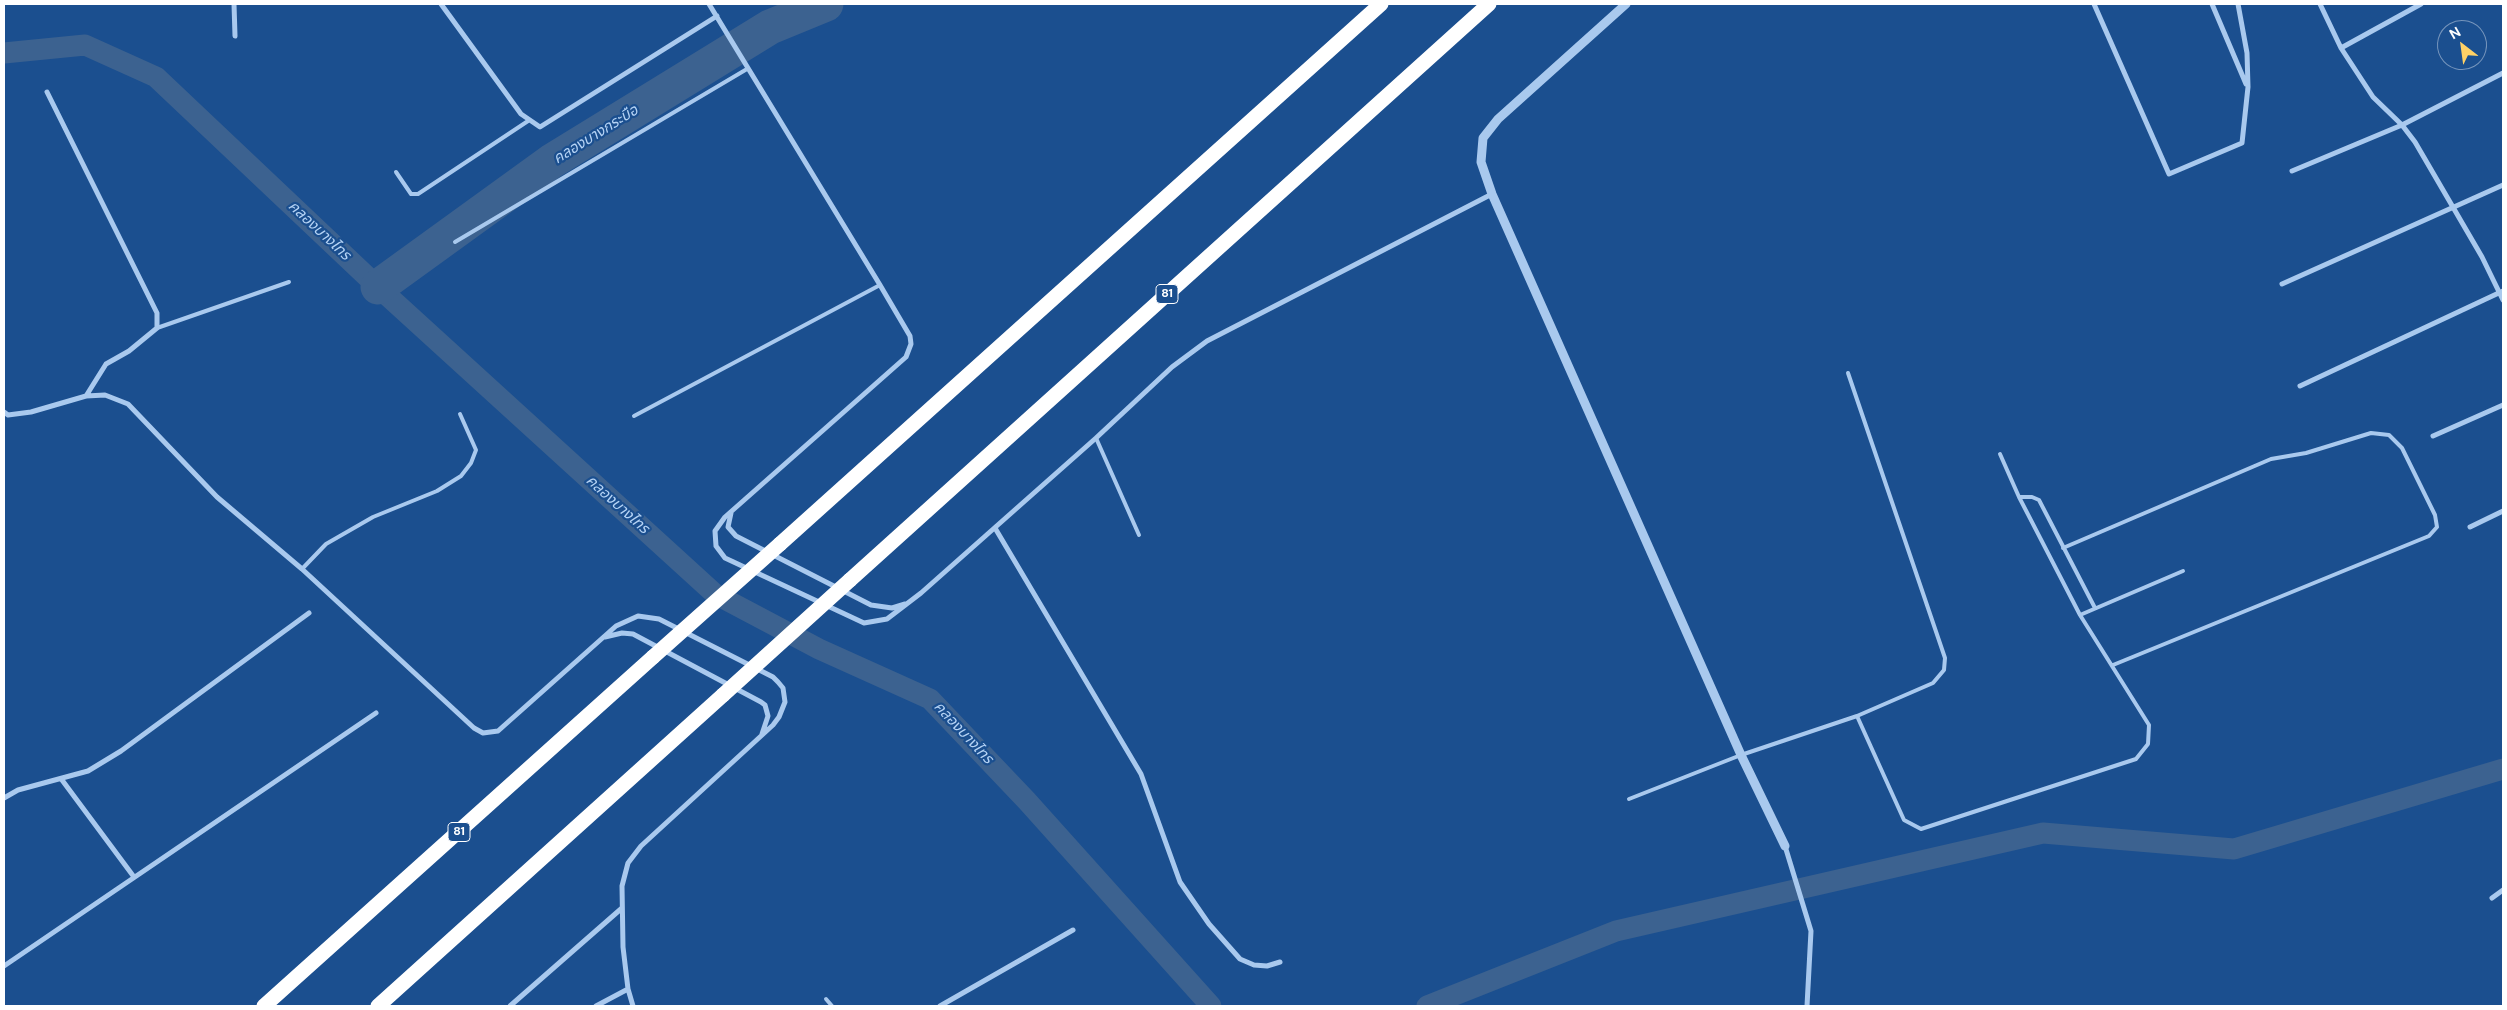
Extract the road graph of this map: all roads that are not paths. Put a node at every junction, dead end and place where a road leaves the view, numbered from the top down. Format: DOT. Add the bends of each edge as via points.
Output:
graph roads {
  1 [pos="234,4"];
  2 [pos="440,4"];
  3 [pos="709,4"];
  4 [pos="1381,4"];
  5 [pos="1626,4"];
  6 [pos="2094,4"];
  7 [pos="2212,4"];
  8 [pos="2238,4"];
  9 [pos="2320,4"];
  10 [pos="2420,4"];
  11 [pos="1486,6"];
  12 [pos="716,16"];
  13 [pos="235,36"];
  14 [pos="2341,48"];
  15 [pos="747,69"];
  16 [pos="2503,73"];
  17 [pos="2248,87"];
  18 [pos="47,92"];
  19 [pos="528,121"];
  20 [pos="2402,125"];
  21 [pos="2292,171"];
  22 [pos="396,172"];
  23 [pos="2503,185"];
  24 [pos="1492,194"];
  25 [pos="2454,208"];
  26 [pos="455,242"];
  27 [pos="289,282"];
  28 [pos="2282,284"];
  29 [pos="880,285"];
  30 [pos="2502,292"];
  31 [pos="2503,300"];
  32 [pos="156,328"];
  33 [pos="1848,373"];
  34 [pos="2300,386"];
  35 [pos="86,396"];
  36 [pos="2503,404"];
  37 [pos="4,412"];
  38 [pos="460,414"];
  39 [pos="634,416"];
  40 [pos="2433,436"];
  41 [pos="1096,438"];
  42 [pos="2000,454"];
  43 [pos="2019,497"];
  44 [pos="732,510"];
  45 [pos="2503,512"];
  46 [pos="2470,527"];
  47 [pos="995,528"];
  48 [pos="1139,535"];
  49 [pos="2063,548"];
  50 [pos="302,569"];
  51 [pos="2183,571"];
  52 [pos="912,600"];
  53 [pos="2095,608"];
  54 [pos="309,613"];
  55 [pos="2080,615"];
  56 [pos="602,638"];
  57 [pos="2113,665"];
  58 [pos="376,713"];
  59 [pos="1856,716"];
  60 [pos="761,737"];
  61 [pos="1741,755"];
  62 [pos="62,780"];
  63 [pos="4,798"];
  64 [pos="1629,799"];
  65 [pos="1785,846"];
  66 [pos="134,877"];
  67 [pos="2503,890"];
  68 [pos="2492,898"];
  69 [pos="622,908"];
  70 [pos="1073,930"];
  71 [pos="1280,962"];
  72 [pos="4,966"];
  73 [pos="628,988"];
  74 [pos="826,999"];
  75 [pos="264,1006"];
  76 [pos="378,1006"];
  77 [pos="510,1006"];
  78 [pos="596,1006"];
  79 [pos="633,1006"];
  80 [pos="832,1006"];
  81 [pos="940,1006"];
  82 [pos="1807,1006"];
  1 -- 13 [label="street"];
  2 -- 19 [label="street"];
  3 -- 12 [label="street"];
  4 -- 75 [label="highway, 81, bridge"];
  5 -- 24 [label="street" via="1521,96 1483,138 1481,162"];
  6 -- 17 [label="street" via="2169,174 2242,143"];
  7 -- 17 [label="street"];
  8 -- 17 [label="street" via="2247,53"];
  9 -- 14 [label="street"];
  10 -- 14 [label="street"];
  11 -- 76 [label="highway, 81, bridge"];
  12 -- 15 [label="street"];
  12 -- 19 [label="street" via="540,127"];
  14 -- 20 [label="street" via="2373,97"];
  15 -- 26 [label="lane"];
  15 -- 29 [label="street"];
  16 -- 20 [label="street"];
  18 -- 32 [label="street" via="157,313"];
  19 -- 22 [label="lane" via="418,194 410,194"];
  20 -- 21 [label="street"];
  20 -- 25 [label="street"];
  23 -- 25 [label="street"];
  24 -- 41 [label="street" via="1207,341 1172,367"];
  24 -- 61 [label="street"];
  25 -- 28 [label="street"];
  25 -- 30 [label="street"];
  27 -- 32 [label="lane"];
  29 -- 39 [label="lane"];
  29 -- 44 [label="street" via="910,336 906,357"];
  30 -- 31 [label="street"];
  30 -- 34 [label="street"];
  32 -- 35 [label="street" via="129,351 106,364"];
  33 -- 59 [label="lane" via="1944,658 1944,670 1934,682"];
  35 -- 37 [label="street" via="31,412 8,415"];
  35 -- 50 [label="street" via="105,395 128,404 217,497"];
  36 -- 40 [label="street"];
  38 -- 50 [label="lane" via="476,450 461,476 438,491 366,521 326,544"];
  41 -- 47 [label="street"];
  41 -- 48 [label="lane"];
  42 -- 43 [label="lane"];
  43 -- 49 [label="lane" via="2038,500"];
  43 -- 55 [label="lane"];
  44 -- 52 [label="street" via="727,523 736,536 871,605 892,608"];
  44 -- 52 [label="street" via="715,531 716,546 725,558 864,623 887,619"];
  45 -- 46 [label="street"];
  47 -- 52 [label="street"];
  47 -- 71 [label="street" via="1140,774 1180,882 1209,924 1240,959 1267,966"];
  49 -- 53 [label="lane"];
  49 -- 57 [label="lane" via="2271,459 2306,453 2372,433 2389,435 2402,448 2435,515 2437,527 2429,536"];
  50 -- 56 [label="street" via="483,733 498,731"];
  51 -- 53 [label="lane"];
  53 -- 55 [label="lane"];
  54 -- 62 [label="street" via="121,751 88,771"];
  55 -- 57 [label="lane"];
  56 -- 60 [label="street" via="633,634 761,702 768,716"];
  56 -- 60 [label="street" via="623,621 652,616 773,676 783,688 786,702 779,717"];
  57 -- 59 [label="lane" via="2148,725 2148,744 2136,759 1921,829 1904,820"];
  58 -- 66 [label="street"];
  59 -- 61 [label="lane"];
  60 -- 69 [label="street" via="634,853 624,874"];
  61 -- 64 [label="lane"];
  61 -- 65 [label="street"];
  62 -- 63 [label="street" via="18,790"];
  62 -- 66 [label="street"];
  65 -- 82 [label="street" via="1811,931"];
  66 -- 72 [label="street"];
  67 -- 68 [label="street"];
  69 -- 73 [label="street"];
  69 -- 77 [label="street"];
  70 -- 81 [label="street"];
  73 -- 78 [label="street"];
  73 -- 79 [label="street"];
  74 -- 80 [label="lane"];
}
